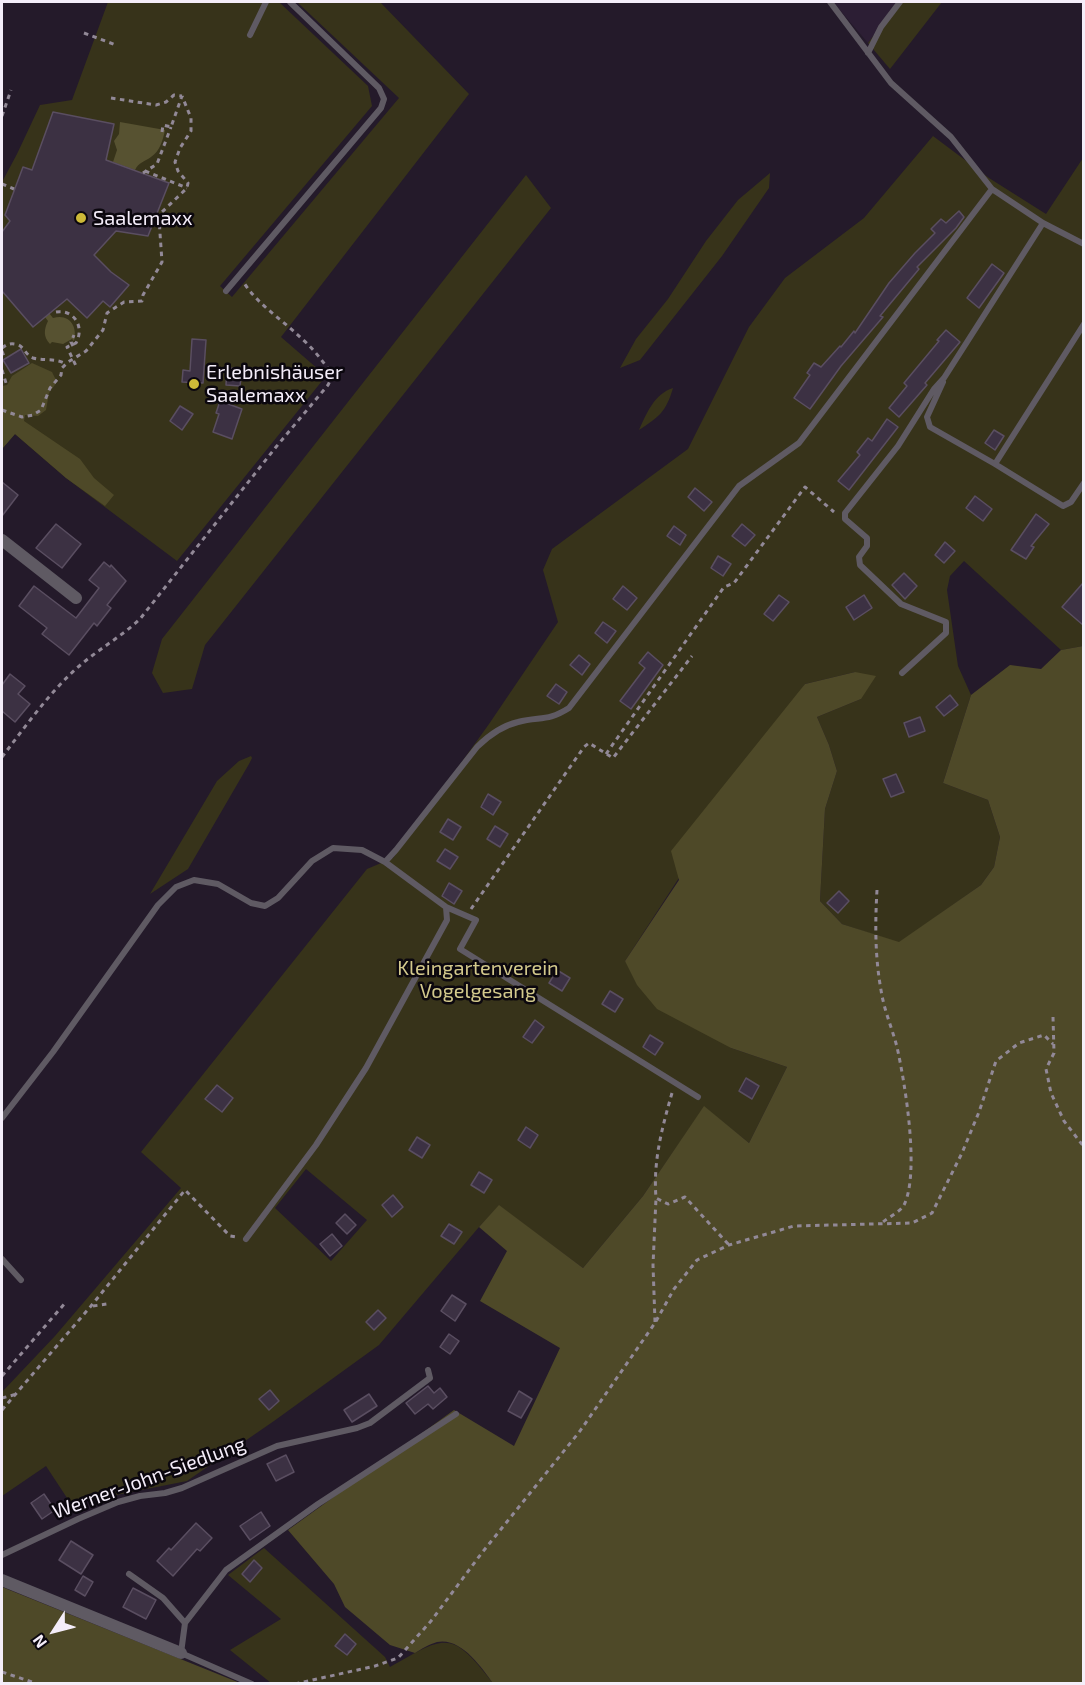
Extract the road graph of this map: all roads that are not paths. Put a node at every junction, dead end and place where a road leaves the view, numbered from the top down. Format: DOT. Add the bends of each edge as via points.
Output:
graph roads {
  1 [pos="266,2"];
  2 [pos="290,2"];
  3 [pos="830,2"];
  4 [pos="900,2"];
  5 [pos="250,36"];
  6 [pos="868,53"];
  7 [pos="992,189"];
  8 [pos="1043,223"];
  9 [pos="1083,243"];
  10 [pos="226,291"];
  11 [pos="1083,324"];
  12 [pos="944,378"];
  13 [pos="995,464"];
  14 [pos="1083,483"];
  15 [pos="2,540"];
  16 [pos="76,598"];
  17 [pos="902,673"];
  18 [pos="385,862"];
  19 [pos="446,907"];
  20 [pos="698,1097"];
  21 [pos="2,1118"];
  22 [pos="246,1239"];
  23 [pos="2,1259"];
  24 [pos="21,1280"];
  25 [pos="428,1370"];
  26 [pos="456,1414"];
  27 [pos="2,1555"];
  28 [pos="129,1574"];
  29 [pos="2,1580"];
  30 [pos="185,1623"];
  31 [pos="181,1653"];
  32 [pos="252,1683"];
  1 -- 5 [label="lane"];
  2 -- 10 [label="lane" via="380,88 384,99 381,108"];
  3 -- 6 [label="lane"];
  4 -- 6 [label="lane"];
  6 -- 7 [label="lane" via="891,83 951,137"];
  7 -- 8 [label="lane"];
  7 -- 18 [label="lane" via="799,443 739,486 569,708 554,717 518,722 492,733"];
  8 -- 9 [label="lane"];
  8 -- 12 [label="lane"];
  11 -- 13 [label="lane"];
  12 -- 13 [label="lane" via="927,417 930,427"];
  12 -- 17 [label="lane" via="898,446 845,513 845,519 867,538 860,565 901,604 946,622 946,633"];
  13 -- 14 [label="lane" via="1063,506 1071,502"];
  15 -- 16 [label="street" via="66,583"];
  18 -- 19 [label="lane"];
  18 -- 21 [label="lane" via="362,850 333,848 312,861 278,898 265,906 251,903 218,884 194,880 176,886"];
  19 -- 20 [label="lane" via="476,920 460,950"];
  19 -- 22 [label="lane" via="447,920 366,1068 316,1145"];
  23 -- 24 [label="lane"];
  25 -- 27 [label="lane, Werner-John-Siedlung" via="430,1378 370,1423 278,1446 182,1488 118,1503"];
  26 -- 30 [label="lane" via="246,1554 226,1570"];
  28 -- 30 [label="lane" via="163,1598"];
  29 -- 31 [label="street"];
  30 -- 31 [label="lane"];
  31 -- 32 [label="lane"];
}
